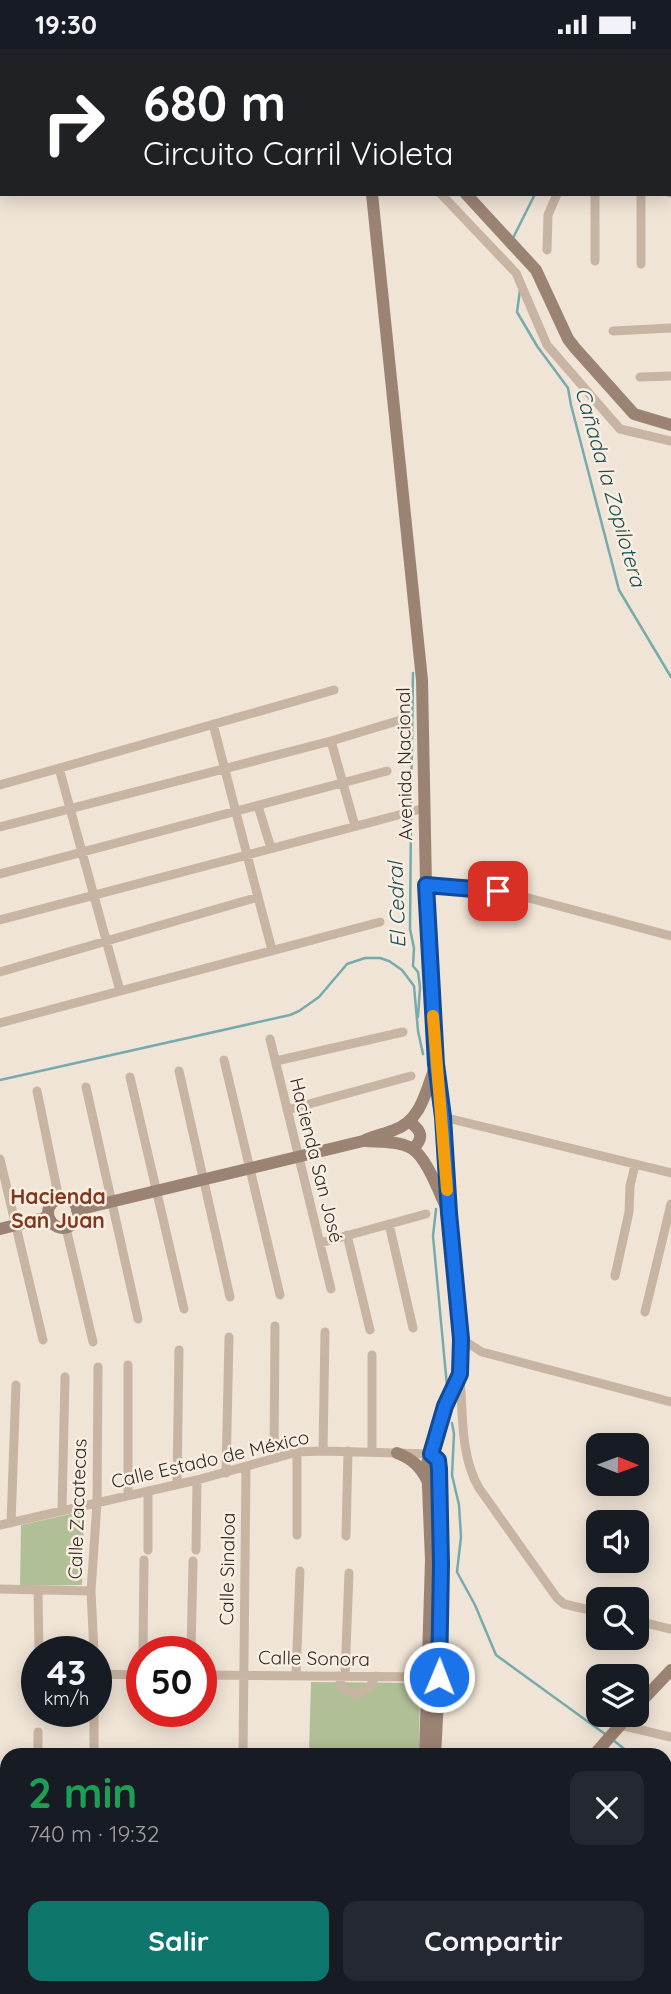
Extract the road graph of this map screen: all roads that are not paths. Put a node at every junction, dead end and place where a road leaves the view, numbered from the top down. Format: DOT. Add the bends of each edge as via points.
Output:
graph roads {
  1 [pos="372,196"];
  2 [pos="443,196"];
  3 [pos="468,196"];
  4 [pos="556,196"];
  5 [pos="595,196"];
  6 [pos="641,196"];
  7 [pos="547,250"];
  8 [pos="595,261"];
  9 [pos="641,264"];
  10 [pos="671,328"];
  11 [pos="613,331"];
  12 [pos="671,376"];
  13 [pos="640,377"];
  14 [pos="671,425"];
  15 [pos="671,441"];
  16 [pos="334,690"];
  17 [pos="404,719"];
  18 [pos="213,725"];
  19 [pos="331,741"];
  20 [pos="59,768"];
  21 [pos="225,768"];
  22 [pos="387,771"];
  23 [pos="343,783"];
  24 [pos="0,785"];
  25 [pos="258,806"];
  26 [pos="425,808"];
  27 [pos="70,809"];
  28 [pos="236,811"];
  29 [pos="355,826"];
  30 [pos="0,827"];
  31 [pos="271,848"];
  32 [pos="82,852"];
  33 [pos="247,855"];
  34 [pos="0,874"];
  35 [pos="426,885"];
  36 [pos="94,895"];
  37 [pos="258,897"];
  38 [pos="0,920"];
  39 [pos="380,922"];
  40 [pos="671,936"];
  41 [pos="107,941"];
  42 [pos="272,950"];
  43 [pos="0,972"];
  44 [pos="120,991"];
  45 [pos="0,1023"];
  46 [pos="403,1032"];
  47 [pos="270,1039"];
  48 [pos="224,1060"];
  49 [pos="276,1061"];
  50 [pos="436,1064"];
  51 [pos="178,1072"];
  52 [pos="411,1076"];
  53 [pos="131,1077"];
  54 [pos="86,1087"];
  55 [pos="37,1091"];
  56 [pos="421,1106"];
  57 [pos="287,1109"];
  58 [pos="443,1117"];
  59 [pos="410,1122"];
  60 [pos="363,1141"];
  61 [pos="413,1149"];
  62 [pos="445,1151"];
  63 [pos="297,1157"];
  64 [pos="0,1159"];
  65 [pos="424,1162"];
  66 [pos="635,1165"];
  67 [pos="248,1169"];
  68 [pos="671,1173"];
  69 [pos="202,1180"];
  70 [pos="157,1191"];
  71 [pos="59,1199"];
  72 [pos="112,1201"];
  73 [pos="671,1204"];
  74 [pos="77,1210"];
  75 [pos="449,1213"];
  76 [pos="426,1214"];
  77 [pos="48,1217"];
  78 [pos="389,1224"];
  79 [pos="15,1225"];
  80 [pos="66,1228"];
  81 [pos="0,1229"];
  82 [pos="347,1235"];
  83 [pos="320,1243"];
  84 [pos="615,1276"];
  85 [pos="331,1289"];
  86 [pos="280,1295"];
  87 [pos="230,1297"];
  88 [pos="184,1308"];
  89 [pos="645,1312"];
  90 [pos="138,1319"];
  91 [pos="275,1326"];
  92 [pos="414,1328"];
  93 [pos="370,1329"];
  94 [pos="325,1332"];
  95 [pos="229,1337"];
  96 [pos="461,1339"];
  97 [pos="43,1340"];
  98 [pos="93,1342"];
  99 [pos="178,1350"];
  100 [pos="372,1355"];
  101 [pos="128,1365"];
  102 [pos="98,1367"];
  103 [pos="460,1374"];
  104 [pos="65,1377"];
  105 [pos="16,1385"];
  106 [pos="671,1402"];
  107 [pos="323,1451"];
  108 [pos="348,1451"];
  109 [pos="297,1452"];
  110 [pos="372,1452"];
  111 [pos="397,1453"];
  112 [pos="431,1454"];
  113 [pos="274,1458"];
  114 [pos="246,1468"];
  115 [pos="226,1473"];
  116 [pos="197,1480"];
  117 [pos="428,1483"];
  118 [pos="177,1484"];
  119 [pos="148,1491"];
  120 [pos="128,1495"];
  121 [pos="97,1503"];
  122 [pos="62,1510"];
  123 [pos="11,1523"];
  124 [pos="0,1525"];
  125 [pos="297,1535"];
  126 [pos="346,1536"];
  127 [pos="148,1550"];
  128 [pos="196,1550"];
  129 [pos="144,1560"];
  130 [pos="194,1561"];
  131 [pos="300,1571"];
  132 [pos="349,1573"];
  133 [pos="0,1589"];
  134 [pos="38,1590"];
  135 [pos="91,1591"];
  136 [pos="586,1609"];
  137 [pos="649,1624"];
  138 [pos="671,1629"];
  139 [pos="38,1636"];
  140 [pos="93,1636"];
  141 [pos="143,1636"];
  142 [pos="192,1636"];
  143 [pos="671,1670"];
  144 [pos="243,1674"];
  145 [pos="217,1675"];
  146 [pos="296,1676"];
  147 [pos="342,1676"];
  148 [pos="376,1676"];
  149 [pos="434,1677"];
  150 [pos="649,1693"];
  151 [pos="94,1727"];
  152 [pos="618,1727"];
  153 [pos="643,1727"];
  154 [pos="38,1732"];
  155 [pos="671,1737"];
  156 [pos="38,1748"];
  157 [pos="94,1748"];
  158 [pos="243,1748"];
  159 [pos="426,1748"];
  160 [pos="435,1748"];
  161 [pos="600,1748"];
  1 -- 26 [label="main road, Avenida Nacional" via="422,680"];
  2 -- 15 [label="street" via="516,273 547,345 620,429"];
  3 -- 14 [label="main road" via="536,270 575,348 634,414"];
  4 -- 7 [label="street" via="548,215"];
  5 -- 8 [label="street"];
  6 -- 9 [label="street"];
  10 -- 11 [label="street"];
  12 -- 13 [label="street"];
  16 -- 18 [label="street"];
  17 -- 19 [label="street"];
  18 -- 20 [label="street"];
  18 -- 21 [label="street"];
  19 -- 21 [label="street"];
  19 -- 23 [label="street"];
  20 -- 24 [label="street"];
  20 -- 27 [label="street"];
  21 -- 27 [label="street"];
  21 -- 28 [label="street"];
  22 -- 23 [label="street"];
  23 -- 25 [label="street"];
  23 -- 29 [label="street"];
  25 -- 28 [label="street"];
  25 -- 31 [label="street"];
  26 -- 29 [label="street"];
  26 -- 35 [label="main road, Avenida Nacional"];
  27 -- 30 [label="street"];
  27 -- 32 [label="street"];
  28 -- 32 [label="street"];
  28 -- 33 [label="street"];
  29 -- 31 [label="street"];
  31 -- 33 [label="street"];
  32 -- 34 [label="street"];
  32 -- 36 [label="street"];
  33 -- 36 [label="street"];
  33 -- 37 [label="street"];
  35 -- 40 [label="street" via="498,891"];
  35 -- 50 [label="main road, Avenida Nacional"];
  36 -- 38 [label="street"];
  36 -- 41 [label="street"];
  37 -- 41 [label="street"];
  37 -- 42 [label="street"];
  39 -- 42 [label="street"];
  41 -- 43 [label="street"];
  41 -- 44 [label="street"];
  42 -- 44 [label="street"];
  44 -- 45 [label="street"];
  46 -- 49 [label="street"];
  47 -- 49 [label="street, Hacienda San José"];
  48 -- 67 [label="street"];
  49 -- 57 [label="street, Hacienda San José"];
  50 -- 56 [label="main road"];
  50 -- 58 [label="main road, Avenida Nacional"];
  51 -- 69 [label="street"];
  52 -- 57 [label="street"];
  53 -- 70 [label="street"];
  54 -- 72 [label="street"];
  55 -- 71 [label="street"];
  56 -- 58 [label="main road"];
  56 -- 59 [label="main road"];
  57 -- 63 [label="street, Hacienda San José"];
  58 -- 62 [label="main road, Avenida Nacional"];
  58 -- 66 [label="street"];
  59 -- 60 [label="main road"];
  59 -- 61 [label="main road" via="419,1128 421,1137"];
  60 -- 61 [label="main road"];
  60 -- 63 [label="main road"];
  61 -- 65 [label="main road"];
  62 -- 65 [label="main road"];
  62 -- 75 [label="main road, Avenida Nacional"];
  63 -- 67 [label="main road"];
  63 -- 83 [label="street, Hacienda San José"];
  64 -- 79 [label="street"];
  65 -- 75 [label="main road"];
  66 -- 68 [label="street"];
  66 -- 84 [label="street"];
  67 -- 69 [label="main road"];
  67 -- 86 [label="street"];
  69 -- 70 [label="main road"];
  69 -- 87 [label="street"];
  70 -- 72 [label="main road"];
  70 -- 88 [label="street"];
  71 -- 74 [label="main road" via="68,1199"];
  71 -- 77 [label="main road" via="48,1208"];
  72 -- 74 [label="main road"];
  72 -- 90 [label="street"];
  73 -- 89 [label="street"];
  74 -- 80 [label="main road" via="74,1223"];
  75 -- 96 [label="main road, Avenida Nacional"];
  76 -- 78 [label="street"];
  77 -- 79 [label="main road"];
  77 -- 80 [label="main road" via="57,1227"];
  78 -- 82 [label="street"];
  78 -- 92 [label="street"];
  79 -- 81 [label="main road"];
  79 -- 97 [label="street"];
  80 -- 98 [label="street"];
  82 -- 83 [label="street"];
  82 -- 93 [label="street"];
  83 -- 85 [label="street, Hacienda San José"];
  91 -- 113 [label="street"];
  94 -- 107 [label="street"];
  95 -- 115 [label="street"];
  96 -- 103 [label="main road, Avenida Nacional"];
  96 -- 106 [label="street" via="482,1352"];
  99 -- 118 [label="street"];
  100 -- 110 [label="street"];
  101 -- 120 [label="street"];
  102 -- 121 [label="street, Calle Zacatecas"];
  103 -- 112 [label="main road, Avenida Nacional"];
  103 -- 136 [label="street" via="471,1475 557,1598"];
  104 -- 122 [label="street"];
  105 -- 123 [label="street"];
  107 -- 108 [label="street, Calle Estado de México"];
  107 -- 109 [label="street, Calle Estado de México"];
  108 -- 110 [label="street, Calle Estado de México"];
  108 -- 126 [label="street"];
  109 -- 113 [label="street, Calle Estado de México"];
  109 -- 125 [label="street"];
  110 -- 111 [label="street, Calle Estado de México"];
  111 -- 112 [label="street, Calle Estado de México"];
  111 -- 117 [label="main road" via="411,1459"];
  112 -- 117 [label="main road, Avenida Nacional" via="426,1463"];
  112 -- 149 [label="main road, Avenida Nacional" via="439,1469 441,1564"];
  113 -- 114 [label="street, Calle Estado de México"];
  114 -- 115 [label="street, Calle Estado de México"];
  114 -- 144 [label="street, Calle Sinaloa"];
  115 -- 116 [label="street, Calle Estado de México"];
  116 -- 118 [label="street, Calle Estado de México"];
  116 -- 128 [label="street"];
  117 -- 149 [label="main road, Avenida Nacional"];
  118 -- 119 [label="street, Calle Estado de México"];
  119 -- 120 [label="street, Calle Estado de México"];
  119 -- 127 [label="street"];
  120 -- 121 [label="street, Calle Estado de México"];
  121 -- 122 [label="street, Calle Estado de México"];
  121 -- 135 [label="street, Calle Zacatecas"];
  122 -- 123 [label="street, Calle Estado de México"];
  123 -- 124 [label="street, Calle Estado de México"];
  129 -- 141 [label="street"];
  130 -- 142 [label="street"];
  131 -- 146 [label="street"];
  132 -- 147 [label="street"];
  133 -- 134 [label="street"];
  134 -- 135 [label="street"];
  134 -- 139 [label="street"];
  135 -- 140 [label="street, Calle Zacatecas"];
  137 -- 138 [label="street"];
  143 -- 150 [label="main road"];
  144 -- 145 [label="street, Calle Sonora"];
  144 -- 146 [label="street, Calle Sonora"];
  144 -- 158 [label="street, Calle Sinaloa"];
  146 -- 147 [label="street, Calle Sonora"];
  147 -- 148 [label="street, Calle Sonora"];
  147 -- 148 [label="street" via="342,1689 358,1694"];
  148 -- 149 [label="street, Calle Sonora"];
  149 -- 159 [label="main road, Avenida Nacional"];
  149 -- 160 [label="main road, Avenida Nacional"];
  151 -- 157 [label="street"];
  152 -- 161 [label="main road"];
  153 -- 155 [label="street"];
  154 -- 156 [label="street"];
}
